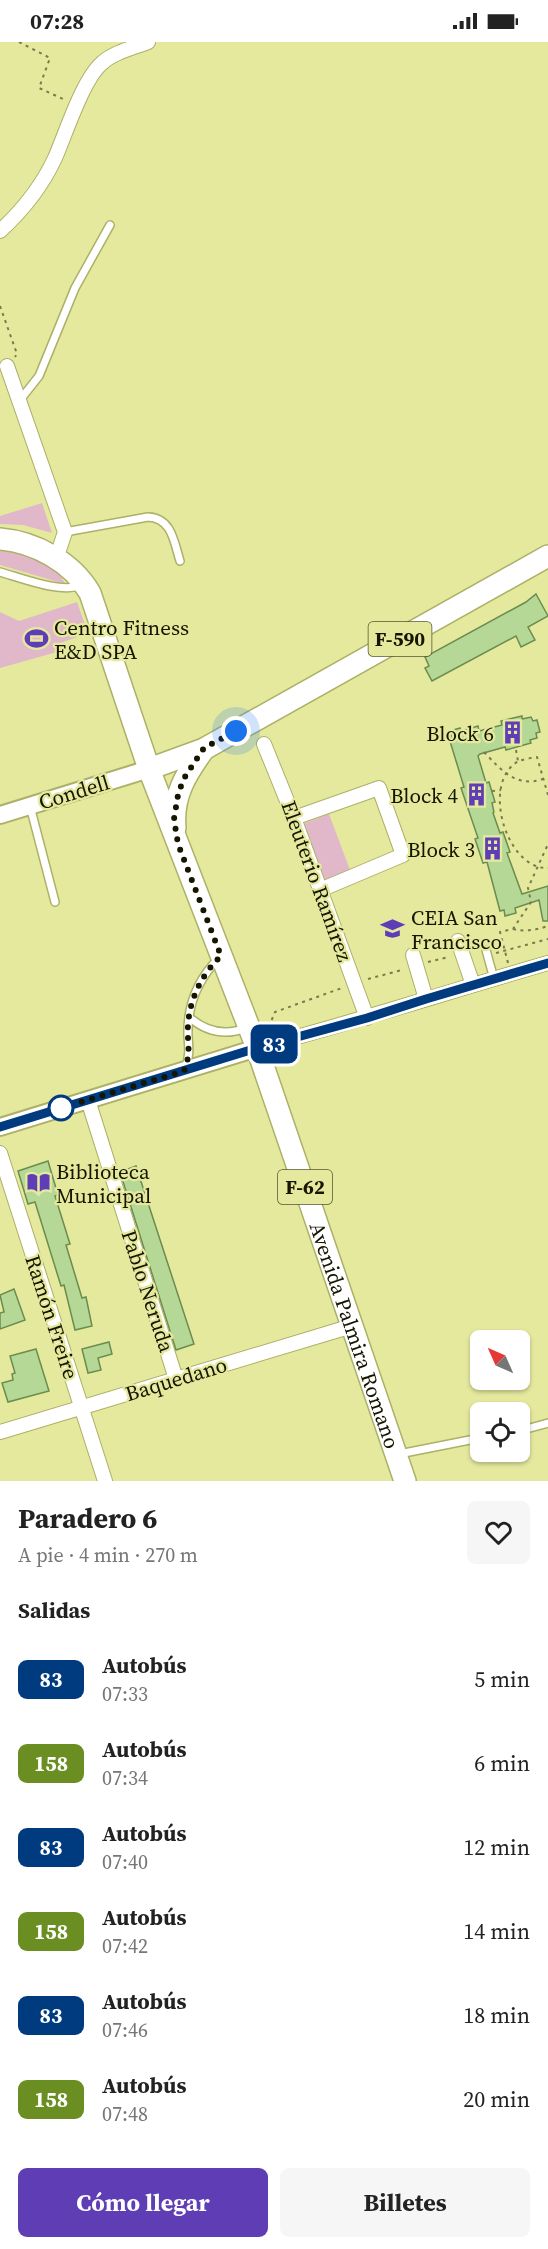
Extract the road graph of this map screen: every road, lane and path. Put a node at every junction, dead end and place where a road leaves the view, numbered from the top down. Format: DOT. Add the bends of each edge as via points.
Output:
graph roads {
  1 [pos="19,42"];
  2 [pos="148,42"];
  3 [pos="75,112"];
  4 [pos="110,225"];
  5 [pos="0,231"];
  6 [pos="0,306"];
  7 [pos="7,366"];
  8 [pos="20,401"];
  9 [pos="65,532"];
  10 [pos="0,539"];
  11 [pos="548,556"];
  12 [pos="56,558"];
  13 [pos="180,561"];
  14 [pos="0,572"];
  15 [pos="84,584"];
  16 [pos="264,744"];
  17 [pos="204,748"];
  18 [pos="516,750"];
  19 [pos="484,752"];
  20 [pos="518,761"];
  21 [pos="149,769"];
  22 [pos="506,775"];
  23 [pos="543,779"];
  24 [pos="501,790"];
  25 [pos="492,791"];
  26 [pos="548,795"];
  27 [pos="30,805"];
  28 [pos="0,814"];
  29 [pos="294,818"];
  30 [pos="178,844"];
  31 [pos="548,844"];
  32 [pos="538,867"];
  33 [pos="548,868"];
  34 [pos="528,888"];
  35 [pos="320,890"];
  36 [pos="523,890"];
  37 [pos="55,902"];
  38 [pos="548,926"];
  39 [pos="513,929"];
  40 [pos="548,939"];
  41 [pos="458,942"];
  42 [pos="505,950"];
  43 [pos="487,953"];
  44 [pos="413,955"];
  45 [pos="221,956"];
  46 [pos="548,963"];
  47 [pos="511,974"];
  48 [pos="494,979"];
  49 [pos="472,985"];
  50 [pos="426,999"];
  51 [pos="189,1017"];
  52 [pos="367,1018"];
  53 [pos="249,1027"];
  54 [pos="257,1048"];
  55 [pos="184,1071"];
  56 [pos="88,1100"];
  57 [pos="0,1127"];
  58 [pos="0,1153"];
  59 [pos="352,1326"];
  60 [pos="176,1379"];
  61 [pos="81,1407"];
  62 [pos="548,1423"];
  63 [pos="530,1428"];
  64 [pos="0,1432"];
  65 [pos="470,1440"];
  66 [pos="396,1455"];
  67 [pos="105,1481"];
  68 [pos="405,1481"];
  1 -- 3 [label="path" via="50,58 39,88 69,102"];
  2 -- 3 [label="street" via="100,64"];
  3 -- 5 [label="street" via="35,194"];
  4 -- 8 [label="lane" via="75,288 39,376"];
  6 -- 7 [label="path" via="17,354"];
  7 -- 8 [label="street"];
  8 -- 9 [label="street"];
  9 -- 12 [label="street"];
  9 -- 13 [label="lane" via="158,517 168,524"];
  10 -- 12 [label="main road, F-62" via="28,545"];
  11 -- 17 [label="main road, F-590"];
  12 -- 15 [label="main road, Avenida Palmira Romano / F-62"];
  14 -- 15 [label="lane" via="63,588"];
  15 -- 21 [label="main road, Avenida Palmira Romano / F-62"];
  16 -- 29 [label="street, Eleuterio Ramírez"];
  17 -- 21 [label="main road, F-590"];
  17 -- 30 [label="main road" via="178,795 174,819"];
  18 -- 20 [label="path"];
  19 -- 22 [label="path"];
  20 -- 22 [label="path"];
  20 -- 23 [label="path" via="537,757"];
  21 -- 27 [label="street, Condell"];
  21 -- 30 [label="main road, Avenida Palmira Romano / F-62"];
  22 -- 23 [label="path" via="531,783"];
  22 -- 24 [label="path"];
  23 -- 26 [label="path"];
  24 -- 25 [label="path"];
  24 -- 32 [label="path" via="501,815 509,842"];
  27 -- 28 [label="street, Condell"];
  27 -- 37 [label="lane"];
  29 -- 35 [label="street, Eleuterio Ramírez"];
  29 -- 35 [label="street" via="379,788 403,855"];
  30 -- 45 [label="main road, Avenida Palmira Romano / F-62"];
  31 -- 32 [label="path"];
  32 -- 33 [label="path"];
  32 -- 34 [label="path"];
  34 -- 36 [label="path"];
  34 -- 39 [label="path" via="531,902"];
  35 -- 52 [label="street, Eleuterio Ramírez"];
  38 -- 39 [label="path"];
  39 -- 42 [label="path" via="500,932"];
  40 -- 42 [label="path"];
  41 -- 49 [label="street"];
  42 -- 43 [label="path"];
  42 -- 47 [label="path"];
  43 -- 48 [label="lane"];
  44 -- 50 [label="street"];
  45 -- 51 [label="lane" via="200,981"];
  45 -- 53 [label="main road, Avenida Palmira Romano / F-62"];
  46 -- 47 [label="street"];
  47 -- 48 [label="street"];
  48 -- 49 [label="street"];
  49 -- 50 [label="street"];
  50 -- 52 [label="street"];
  51 -- 53 [label="lane" via="220,1032"];
  51 -- 55 [label="lane" via="189,1053"];
  52 -- 54 [label="street"];
  53 -- 54 [label="main road, Avenida Palmira Romano / F-62"];
  54 -- 55 [label="street"];
  54 -- 59 [label="main road, Avenida Palmira Romano / F-62"];
  55 -- 56 [label="street"];
  56 -- 57 [label="street"];
  56 -- 60 [label="street, Pablo Neruda"];
  58 -- 61 [label="street, Ramón Freire"];
  59 -- 60 [label="street, Baquedano"];
  59 -- 66 [label="main road, Avenida Palmira Romano / F-62"];
  60 -- 61 [label="street, Baquedano"];
  61 -- 64 [label="street, Baquedano"];
  61 -- 67 [label="street, Ramón Freire"];
  62 -- 63 [label="lane"];
  65 -- 66 [label="lane"];
  66 -- 68 [label="main road, Avenida Palmira Romano / F-62"];
}
